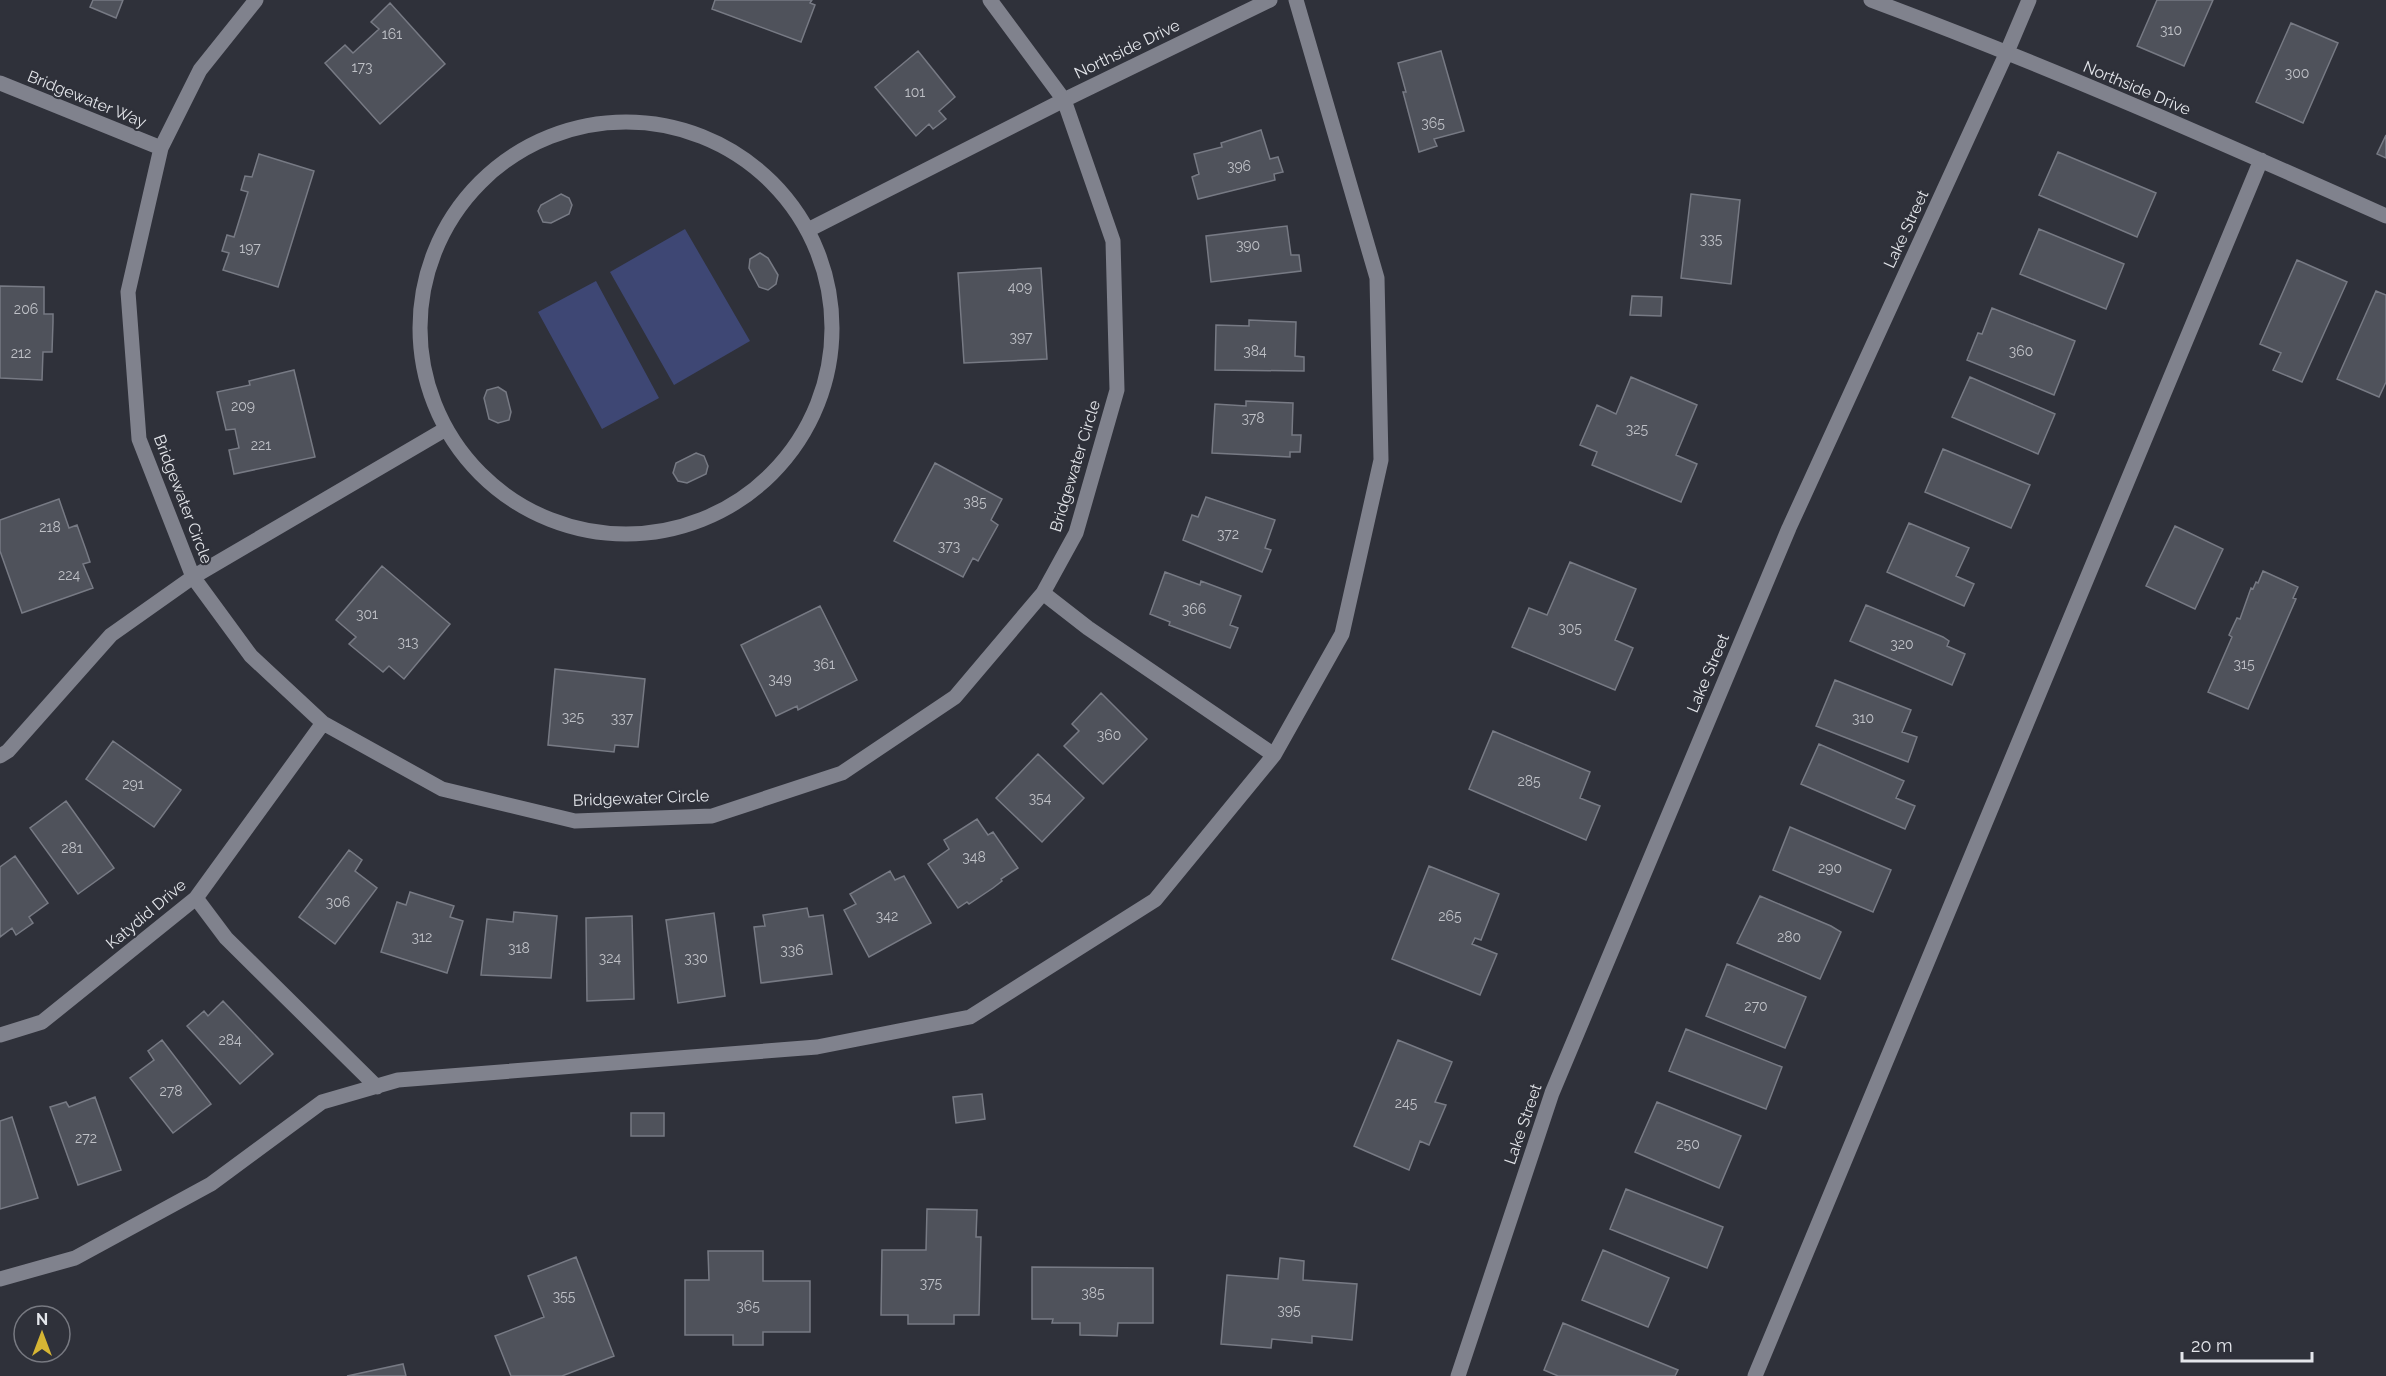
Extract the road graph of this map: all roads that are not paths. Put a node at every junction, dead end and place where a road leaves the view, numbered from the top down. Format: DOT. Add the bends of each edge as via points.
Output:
graph roads {
  1 [pos="256,0"];
  2 [pos="990,0"];
  3 [pos="1270,0"];
  4 [pos="1296,0"];
  5 [pos="1871,0"];
  6 [pos="2029,0"];
  7 [pos="2007,52"];
  8 [pos="0,83"];
  9 [pos="1064,99"];
  10 [pos="161,148"];
  11 [pos="2261,160"];
  12 [pos="2386,216"];
  13 [pos="810,230"];
  14 [pos="444,430"];
  15 [pos="193,577"];
  16 [pos="1043,593"];
  17 [pos="323,723"];
  18 [pos="3,750"];
  19 [pos="1274,755"];
  20 [pos="196,898"];
  21 [pos="0,1035"];
  22 [pos="377,1086"];
  23 [pos="0,1279"];
  24 [pos="1458,1376"];
  25 [pos="1755,1376"];
  1 -- 10 [label="street, Bridgewater Circle" via="200,70"];
  2 -- 9 [label="street, Bridgewater Circle"];
  3 -- 9 [label="street, Northside Drive"];
  4 -- 19 [label="street" via="1377,278 1381,460 1342,634"];
  5 -- 7 [label="street, Northside Drive"];
  6 -- 7 [label="street, Lake Street"];
  7 -- 11 [label="street, Northside Drive"];
  7 -- 24 [label="street, Lake Street" via="1789,528 1556,1083"];
  8 -- 10 [label="street, Bridgewater Way"];
  9 -- 13 [label="street, Northside Drive"];
  9 -- 16 [label="street, Bridgewater Circle" via="1113,241 1117,390 1076,533"];
  10 -- 15 [label="street, Bridgewater Circle" via="128,292 129,314 139,439"];
  11 -- 12 [label="street, Northside Drive"];
  11 -- 25 [label="street"];
  13 -- 14 [label="street" via="833,297 831,370 804,437 757,490 694,525 622,536 552,523 490,486"];
  13 -- 14 [label="street" via="770,177 716,141 674,128 653,122 587,124 525,146 474,186 449,222 437,240 419,303 421,369"];
  14 -- 15 [label="street"];
  15 -- 17 [label="street, Bridgewater Circle" via="251,656"];
  15 -- 18 [label="street" via="111,635"];
  16 -- 17 [label="street, Bridgewater Circle" via="955,697 842,773 712,816 575,821 442,789"];
  16 -- 19 [label="street"];
  17 -- 20 [label="street, Katydid Drive"];
  19 -- 22 [label="street" via="1155,900 970,1017 817,1047 398,1080"];
  20 -- 21 [label="street, Katydid Drive" via="42,1022"];
  20 -- 22 [label="street" via="226,939"];
  22 -- 23 [label="street" via="322,1102 211,1184 75,1258"];
}
